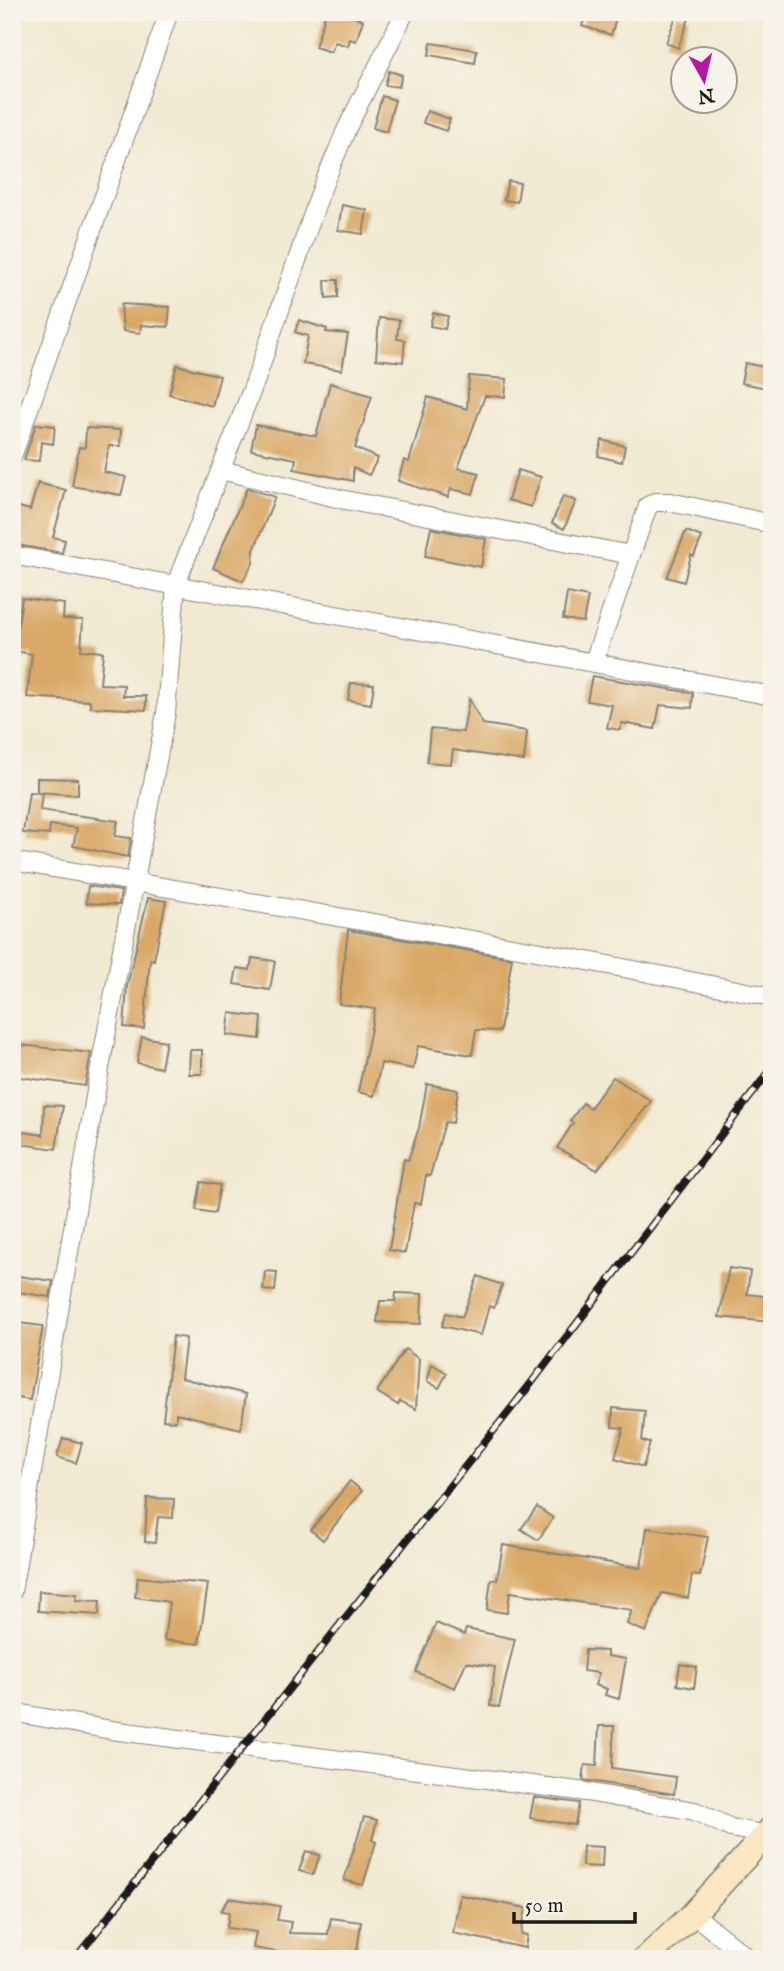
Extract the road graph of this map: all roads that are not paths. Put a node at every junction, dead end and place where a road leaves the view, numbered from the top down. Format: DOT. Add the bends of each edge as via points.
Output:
graph roads {
  1 [pos="169,12"];
  2 [pos="405,12"];
  3 [pos="12,457"];
  4 [pos="221,470"];
  5 [pos="772,524"];
  6 [pos="12,555"];
  7 [pos="631,555"];
  8 [pos="176,584"];
  9 [pos="594,661"];
  10 [pos="772,696"];
  11 [pos="12,861"];
  12 [pos="136,883"];
  13 [pos="772,997"];
  14 [pos="12,1592"];
  15 [pos="12,1712"];
  16 [pos="769,1833"];
  17 [pos="693,1914"];
  18 [pos="645,1959"];
  19 [pos="749,1959"];
  1 -- 3 [label="street"];
  2 -- 4 [label="street" via="322,188"];
  4 -- 7 [label="street" via="345,500"];
  4 -- 8 [label="street"];
  5 -- 7 [label="street" via="655,502 643,515"];
  6 -- 8 [label="street"];
  7 -- 9 [label="street"];
  8 -- 9 [label="street"];
  8 -- 12 [label="street" via="166,713"];
  9 -- 10 [label="street"];
  11 -- 12 [label="street"];
  12 -- 13 [label="street"];
  12 -- 14 [label="street" via="98,1079"];
  15 -- 16 [label="street" via="111,1730 586,1793 695,1811 731,1828"];
  16 -- 17 [label="street"];
  17 -- 18 [label="street"];
  17 -- 19 [label="street"];
}
